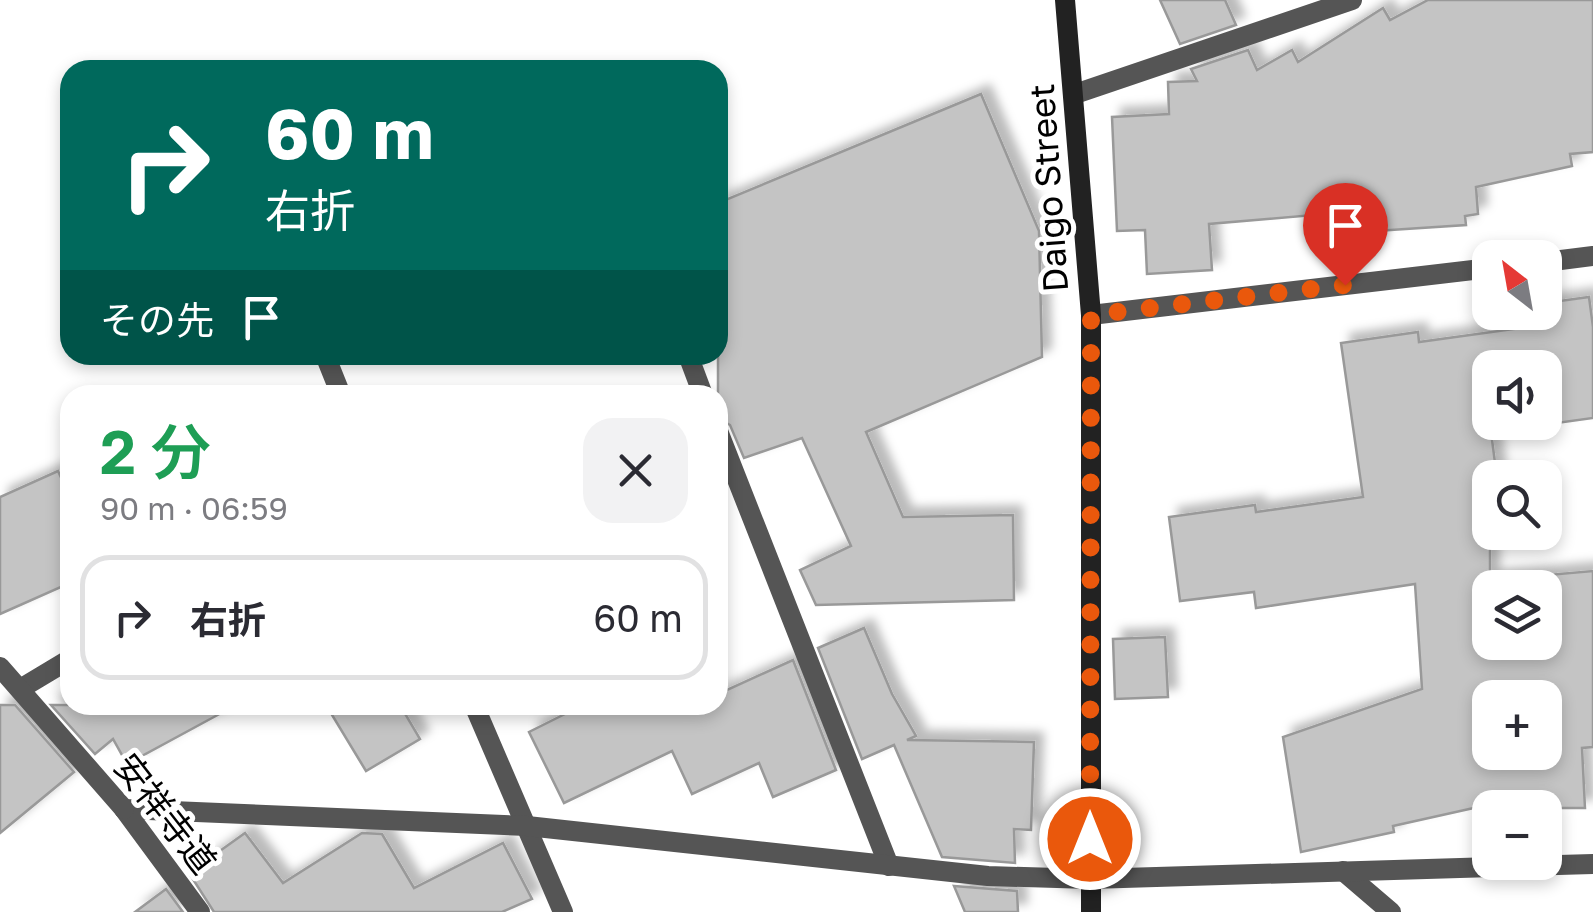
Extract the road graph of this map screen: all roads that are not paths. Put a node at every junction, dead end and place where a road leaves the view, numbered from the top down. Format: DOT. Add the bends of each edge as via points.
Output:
graph roads {
  1 [pos="1066,0"];
  2 [pos="1352,0"];
  3 [pos="1075,94"];
  4 [pos="1593,256"];
  5 [pos="1562,260"];
  6 [pos="1472,270"];
  7 [pos="1091,315"];
  8 [pos="728,455"];
  9 [pos="60,665"];
  10 [pos="0,666"];
  11 [pos="20,689"];
  12 [pos="478,715"];
  13 [pos="124,810"];
  14 [pos="527,826"];
  15 [pos="1593,864"];
  16 [pos="889,866"];
  17 [pos="1344,871"];
  18 [pos="1090,878"];
  19 [pos="200,912"];
  20 [pos="563,912"];
  21 [pos="1091,912"];
  22 [pos="1392,912"];
  1 -- 3 [label="main road, Daigo Street"];
  2 -- 3 [label="street"];
  3 -- 7 [label="main road, Daigo Street"];
  4 -- 5 [label="street"];
  6 -- 7 [label="street"];
  7 -- 18 [label="main road, Daigo Street"];
  8 -- 16 [label="street"];
  9 -- 11 [label="street"];
  10 -- 11 [label="street, 安祥寺道"];
  11 -- 13 [label="street, 安祥寺道"];
  12 -- 14 [label="street"];
  13 -- 14 [label="street"];
  13 -- 19 [label="street, 安祥寺道"];
  14 -- 16 [label="street"];
  14 -- 20 [label="street"];
  15 -- 17 [label="street"];
  16 -- 18 [label="street"];
  17 -- 18 [label="street"];
  17 -- 22 [label="street"];
  18 -- 21 [label="main road, Daigo Street"];
}
